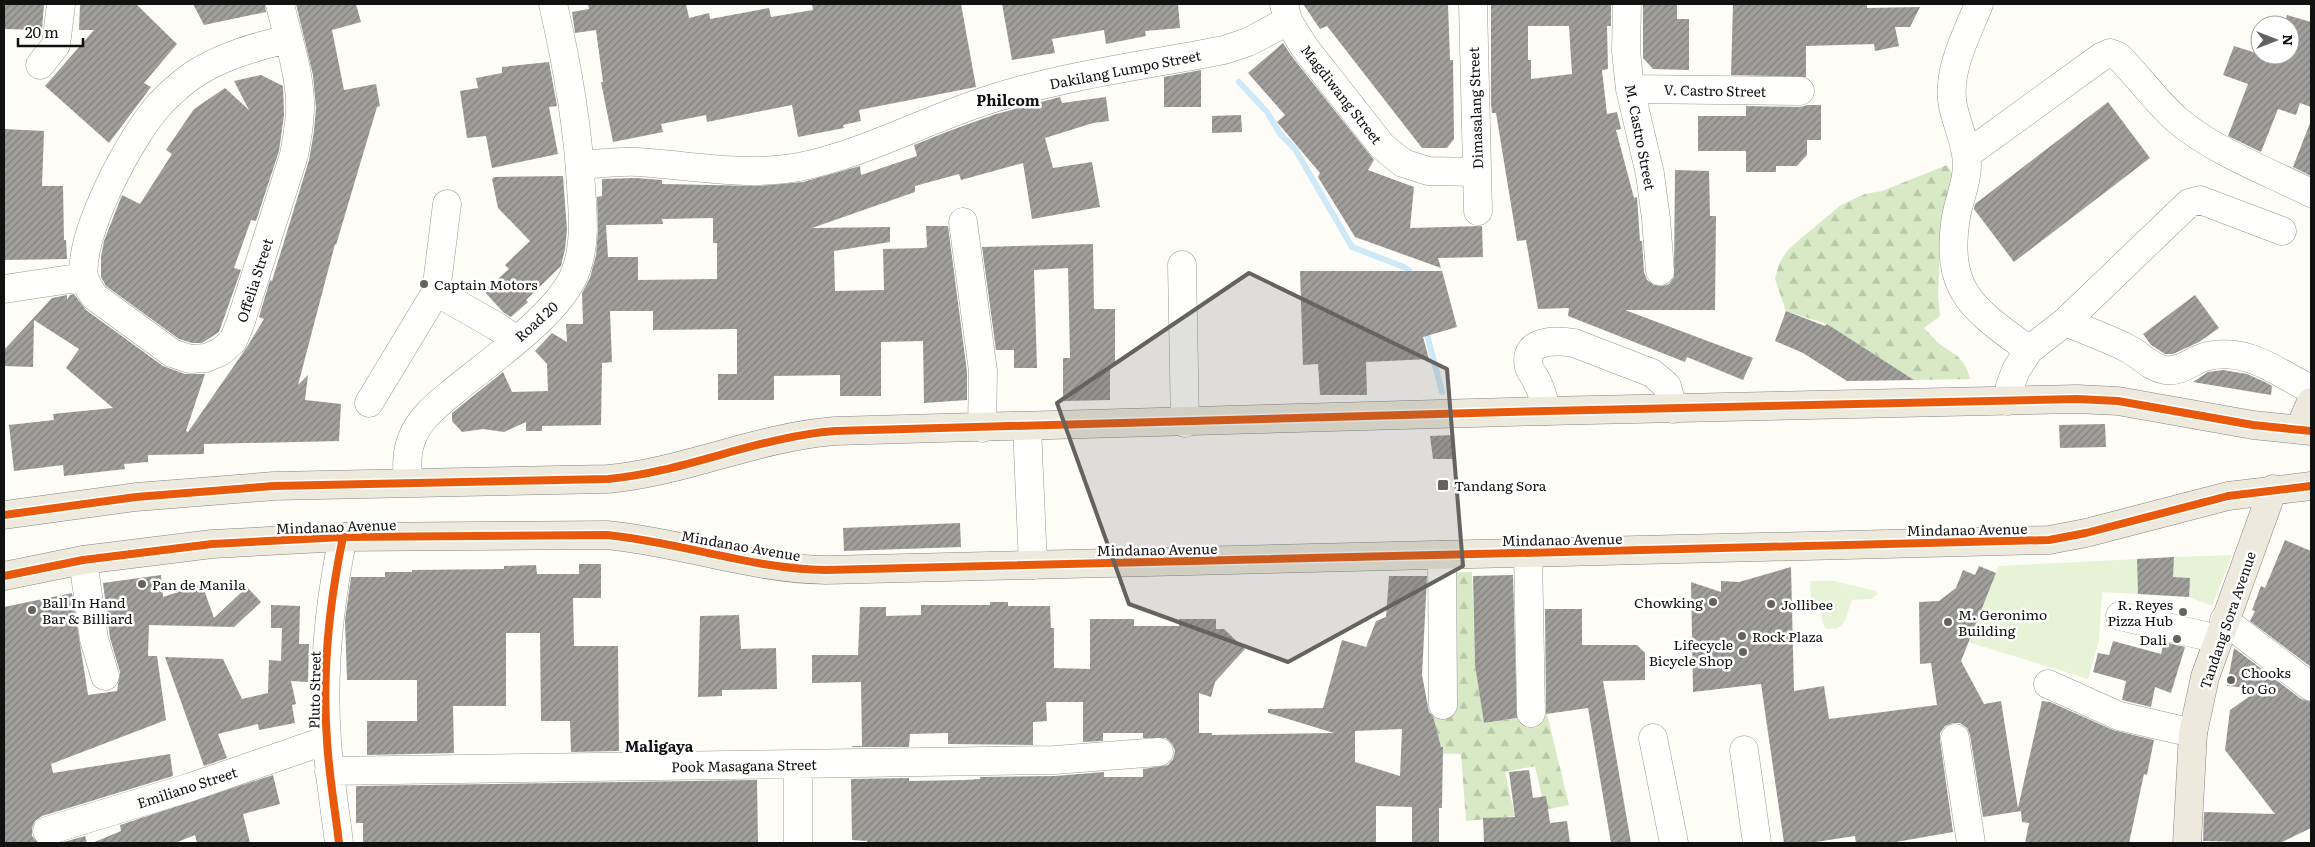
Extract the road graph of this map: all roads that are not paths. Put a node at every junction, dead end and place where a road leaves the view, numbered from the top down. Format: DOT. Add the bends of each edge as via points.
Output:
graph roads {
  1 [pos="61,4"];
  2 [pos="280,4"];
  3 [pos="553,4"];
  4 [pos="1473,4"];
  5 [pos="1627,4"];
  6 [pos="1979,4"];
  7 [pos="1286,12"];
  8 [pos="288,39"];
  9 [pos="40,65"];
  10 [pos="1630,89"];
  11 [pos="1800,91"];
  12 [pos="1966,155"];
  13 [pos="580,165"];
  14 [pos="1477,172"];
  15 [pos="2311,193"];
  16 [pos="447,204"];
  17 [pos="1478,211"];
  18 [pos="963,222"];
  19 [pos="2282,231"];
  20 [pos="1182,265"];
  21 [pos="1660,271"];
  22 [pos="84,278"];
  23 [pos="4,289"];
  24 [pos="436,292"];
  25 [pos="2065,322"];
  26 [pos="516,340"];
  27 [pos="2029,350"];
  28 [pos="2311,389"];
  29 [pos="2008,401"];
  30 [pos="2311,402"];
  31 [pos="369,403"];
  32 [pos="1673,409"];
  33 [pos="1546,411"];
  34 [pos="1185,423"];
  35 [pos="1027,427"];
  36 [pos="982,428"];
  37 [pos="2305,430"];
  38 [pos="408,482"];
  39 [pos="2311,486"];
  40 [pos="2273,489"];
  41 [pos="4,515"];
  42 [pos="343,537"];
  43 [pos="1528,553"];
  44 [pos="1442,555"];
  45 [pos="83,560"];
  46 [pos="1033,565"];
  47 [pos="4,576"];
  48 [pos="2120,616"];
  49 [pos="2221,629"];
  50 [pos="105,676"];
  51 [pos="2048,684"];
  52 [pos="2311,687"];
  53 [pos="1443,705"];
  54 [pos="1531,713"];
  55 [pos="2193,733"];
  56 [pos="1654,738"];
  57 [pos="1955,738"];
  58 [pos="327,740"];
  59 [pos="1744,750"];
  60 [pos="1159,752"];
  61 [pos="798,764"];
  62 [pos="330,771"];
  63 [pos="47,831"];
  64 [pos="339,843"];
  65 [pos="798,843"];
  66 [pos="1674,843"];
  67 [pos="1757,843"];
  68 [pos="1971,843"];
  69 [pos="2187,843"];
  1 -- 9 [label="street" via="56,45"];
  2 -- 8 [label="street, Offelia Street"];
  3 -- 13 [label="street, Road 20" via="570,83"];
  4 -- 14 [label="street, Dimasalang Street"];
  5 -- 10 [label="street, M. Castro Street" via="1626,51"];
  6 -- 12 [label="street" via="1959,56 1952,86 1953,106"];
  7 -- 13 [label="street, Dakilang Lumpo Street" via="1248,42 1224,50 1034,87 798,167 705,169 636,162"];
  7 -- 14 [label="street, Magdiwang Street" via="1311,56 1389,152 1403,163 1428,171"];
  8 -- 22 [label="street" via="226,57 192,76 160,103 128,150 110,184 90,235"];
  8 -- 22 [label="street, Offelia Street" via="300,102 299,129 291,165 233,341 206,358 190,359 172,353 96,297"];
  10 -- 11 [label="street, V. Castro Street"];
  10 -- 21 [label="street, M. Castro Street" via="1650,174"];
  12 -- 15 [label="street" via="2101,57 2110,54 2118,56 2190,130"];
  12 -- 27 [label="street" via="1966,186 1958,205 1955,232 1960,285 1984,317"];
  13 -- 26 [label="street, Road 20" via="582,243 575,273 562,298"];
  14 -- 17 [label="street, Dimasalang Street"];
  16 -- 24 [label="street"];
  18 -- 36 [label="street" via="983,371"];
  19 -- 25 [label="street" via="2200,200 2189,203"];
  20 -- 34 [label="street"];
  22 -- 23 [label="street"];
  24 -- 26 [label="street"];
  24 -- 31 [label="street"];
  25 -- 27 [label="street"];
  25 -- 28 [label="street" via="2136,352 2155,368 2178,369 2208,356 2247,356 2272,366"];
  26 -- 38 [label="street, Road 20" via="444,399 419,424 407,456"];
  27 -- 29 [label="street" via="2016,370"];
  29 -- 32 [label="main road"];
  29 -- 37 [label="main road" via="2098,399 2253,425"];
  30 -- 37 [label="main road"];
  32 -- 33 [label="main road"];
  32 -- 33 [label="street" via="1667,386 1652,373 1563,341 1540,343 1532,349 1529,358"];
  33 -- 34 [label="main road"];
  34 -- 35 [label="main road"];
  35 -- 36 [label="main road"];
  35 -- 46 [label="street"];
  36 -- 38 [label="main road" via="812,433 662,471 608,479"];
  38 -- 41 [label="main road" via="274,486 136,497"];
  39 -- 40 [label="main road, Mindanao Avenue"];
  40 -- 43 [label="main road, Mindanao Avenue" via="2228,496 2049,540"];
  40 -- 49 [label="main road, Tandang Sora Avenue"];
  42 -- 45 [label="main road, Mindanao Avenue" via="212,544"];
  42 -- 46 [label="main road, Mindanao Avenue" via="607,535 797,570"];
  42 -- 58 [label="street, Pluto Street" via="328,625 325,682"];
  43 -- 44 [label="main road, Mindanao Avenue"];
  43 -- 54 [label="street"];
  44 -- 46 [label="main road, Mindanao Avenue"];
  44 -- 53 [label="street"];
  45 -- 47 [label="main road, Mindanao Avenue"];
  45 -- 50 [label="street" via="94,639"];
  48 -- 49 [label="street"];
  49 -- 52 [label="street"];
  49 -- 55 [label="main road, Tandang Sora Avenue" via="2205,677"];
  51 -- 55 [label="street" via="2119,716"];
  55 -- 69 [label="main road, Tandang Sora Avenue"];
  56 -- 66 [label="street"];
  57 -- 68 [label="street"];
  58 -- 62 [label="street, Pluto Street"];
  58 -- 63 [label="street, Emiliano Street" via="191,787"];
  59 -- 67 [label="street"];
  60 -- 61 [label="street, Pook Masagana Street" via="1055,760"];
  61 -- 62 [label="street, Pook Masagana Street"];
  61 -- 65 [label="street"];
  62 -- 64 [label="street, Pluto Street"];
}
